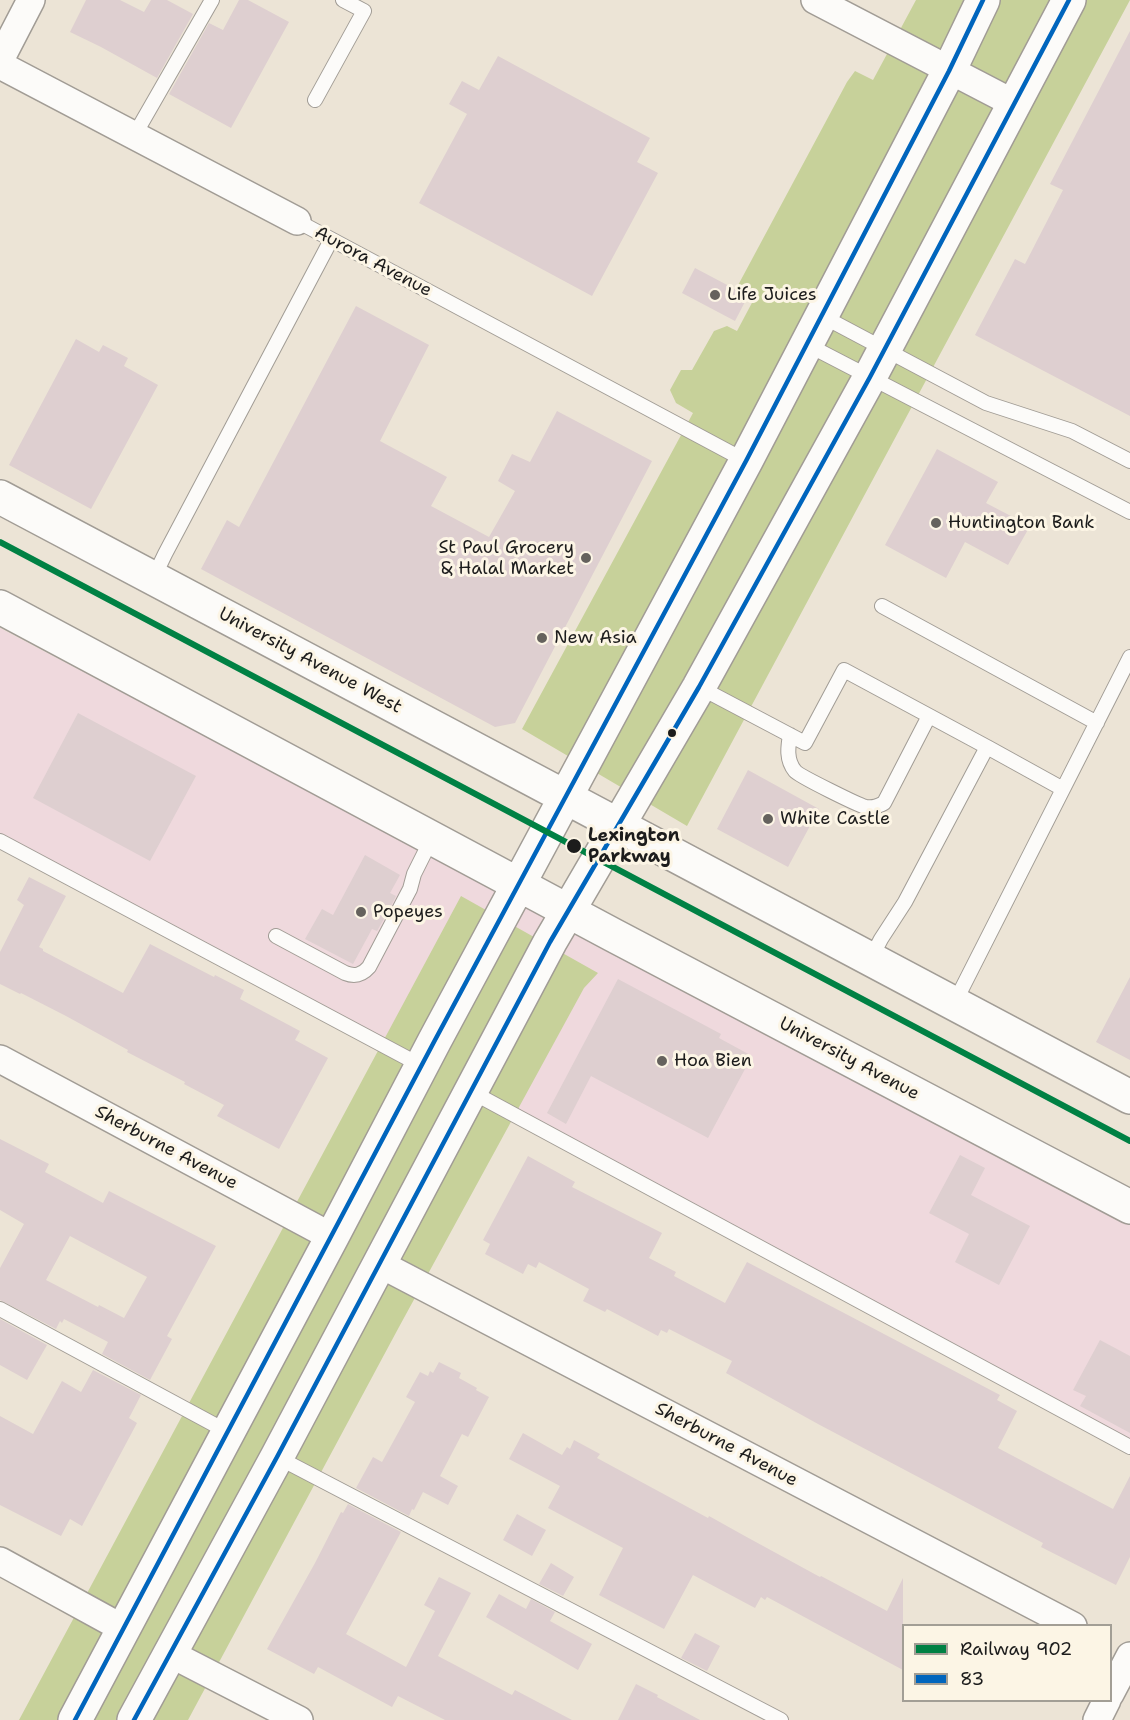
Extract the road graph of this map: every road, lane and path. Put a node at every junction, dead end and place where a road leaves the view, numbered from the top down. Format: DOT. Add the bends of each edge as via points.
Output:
graph roads {
  1 [pos="31,0"];
  2 [pos="212,0"];
  3 [pos="343,0"];
  4 [pos="814,0"];
  5 [pos="983,0"];
  6 [pos="1069,0"];
  7 [pos="0,60"];
  8 [pos="0,65"];
  9 [pos="949,71"];
  10 [pos="315,100"];
  11 [pos="1015,104"];
  12 [pos="134,136"];
  13 [pos="297,221"];
  14 [pos="331,240"];
  15 [pos="822,316"];
  16 [pos="806,344"];
  17 [pos="877,363"];
  18 [pos="746,461"];
  19 [pos="1130,461"];
  20 [pos="0,497"];
  21 [pos="1130,512"];
  22 [pos="154,578"];
  23 [pos="882,606"];
  24 [pos="0,607"];
  25 [pos="1130,657"];
  26 [pos="699,687"];
  27 [pos="929,716"];
  28 [pos="1097,723"];
  29 [pos="790,735"];
  30 [pos="987,747"];
  31 [pos="1063,789"];
  32 [pos="566,798"];
  33 [pos="618,826"];
  34 [pos="432,837"];
  35 [pos="0,841"];
  36 [pos="519,884"];
  37 [pos="568,910"];
  38 [pos="276,936"];
  39 [pos="870,960"];
  40 [pos="954,1004"];
  41 [pos="0,1059"];
  42 [pos="422,1066"];
  43 [pos="470,1091"];
  44 [pos="1130,1097"];
  45 [pos="1130,1207"];
  46 [pos="332,1237"];
  47 [pos="380,1264"];
  48 [pos="0,1309"];
  49 [pos="228,1432"];
  50 [pos="1130,1447"];
  51 [pos="277,1457"];
  52 [pos="0,1561"];
  53 [pos="1069,1624"];
  54 [pos="124,1629"];
  55 [pos="1112,1646"];
  56 [pos="169,1653"];
  57 [pos="1130,1655"];
  58 [pos="1112,1690"];
  59 [pos="1106,1702"];
  60 [pos="75,1720"];
  61 [pos="134,1720"];
  62 [pos="299,1720"];
  63 [pos="781,1720"];
  64 [pos="1097,1720"];
  1 -- 7 [label="street"];
  2 -- 12 [label="lane"];
  3 -- 10 [label="lane" via="364,11"];
  4 -- 9 [label="street"];
  5 -- 9 [label="main road"];
  6 -- 11 [label="main road"];
  8 -- 12 [label="street, Aurora Avenue"];
  9 -- 11 [label="street"];
  9 -- 15 [label="main road"];
  11 -- 17 [label="main road"];
  12 -- 13 [label="street, Aurora Avenue"];
  13 -- 14 [label="lane, Aurora Avenue"];
  14 -- 18 [label="lane, Aurora Avenue"];
  14 -- 22 [label="lane"];
  15 -- 16 [label="main road"];
  15 -- 17 [label="lane"];
  16 -- 17 [label="lane"];
  16 -- 18 [label="main road"];
  17 -- 19 [label="lane" via="1072,431"];
  17 -- 21 [label="lane"];
  17 -- 26 [label="main road"];
  18 -- 32 [label="main road"];
  20 -- 22 [label="main road, University Avenue West"];
  22 -- 32 [label="main road, University Avenue West"];
  23 -- 28 [label="lane"];
  24 -- 34 [label="main road"];
  25 -- 28 [label="lane"];
  26 -- 29 [label="lane"];
  26 -- 33 [label="main road"];
  27 -- 29 [label="lane" via="844,670 805,744"];
  27 -- 29 [label="lane" via="884,803 875,808 864,807 795,772 787,753"];
  27 -- 30 [label="lane"];
  28 -- 31 [label="lane"];
  30 -- 31 [label="lane"];
  30 -- 39 [label="lane"];
  31 -- 40 [label="lane"];
  32 -- 33 [label="main road, University Avenue West"];
  32 -- 36 [label="main road"];
  33 -- 37 [label="main road"];
  33 -- 39 [label="main road"];
  34 -- 36 [label="main road"];
  34 -- 38 [label="lane" via="410,889 365,971 345,974"];
  35 -- 42 [label="lane"];
  36 -- 37 [label="main road"];
  36 -- 42 [label="main road"];
  37 -- 43 [label="main road"];
  37 -- 45 [label="main road, University Avenue"];
  39 -- 40 [label="main road"];
  40 -- 44 [label="main road"];
  41 -- 46 [label="street, Sherburne Avenue"];
  42 -- 46 [label="main road"];
  43 -- 47 [label="main road"];
  43 -- 50 [label="lane"];
  46 -- 49 [label="main road"];
  47 -- 51 [label="main road"];
  47 -- 53 [label="street, Sherburne Avenue"];
  48 -- 49 [label="lane"];
  49 -- 54 [label="main road"];
  51 -- 56 [label="main road"];
  51 -- 63 [label="lane"];
  52 -- 54 [label="street"];
  54 -- 60 [label="main road"];
  55 -- 57 [label="street"];
  56 -- 61 [label="main road"];
  56 -- 62 [label="street"];
  57 -- 58 [label="street"];
  59 -- 64 [label="street"];
}
